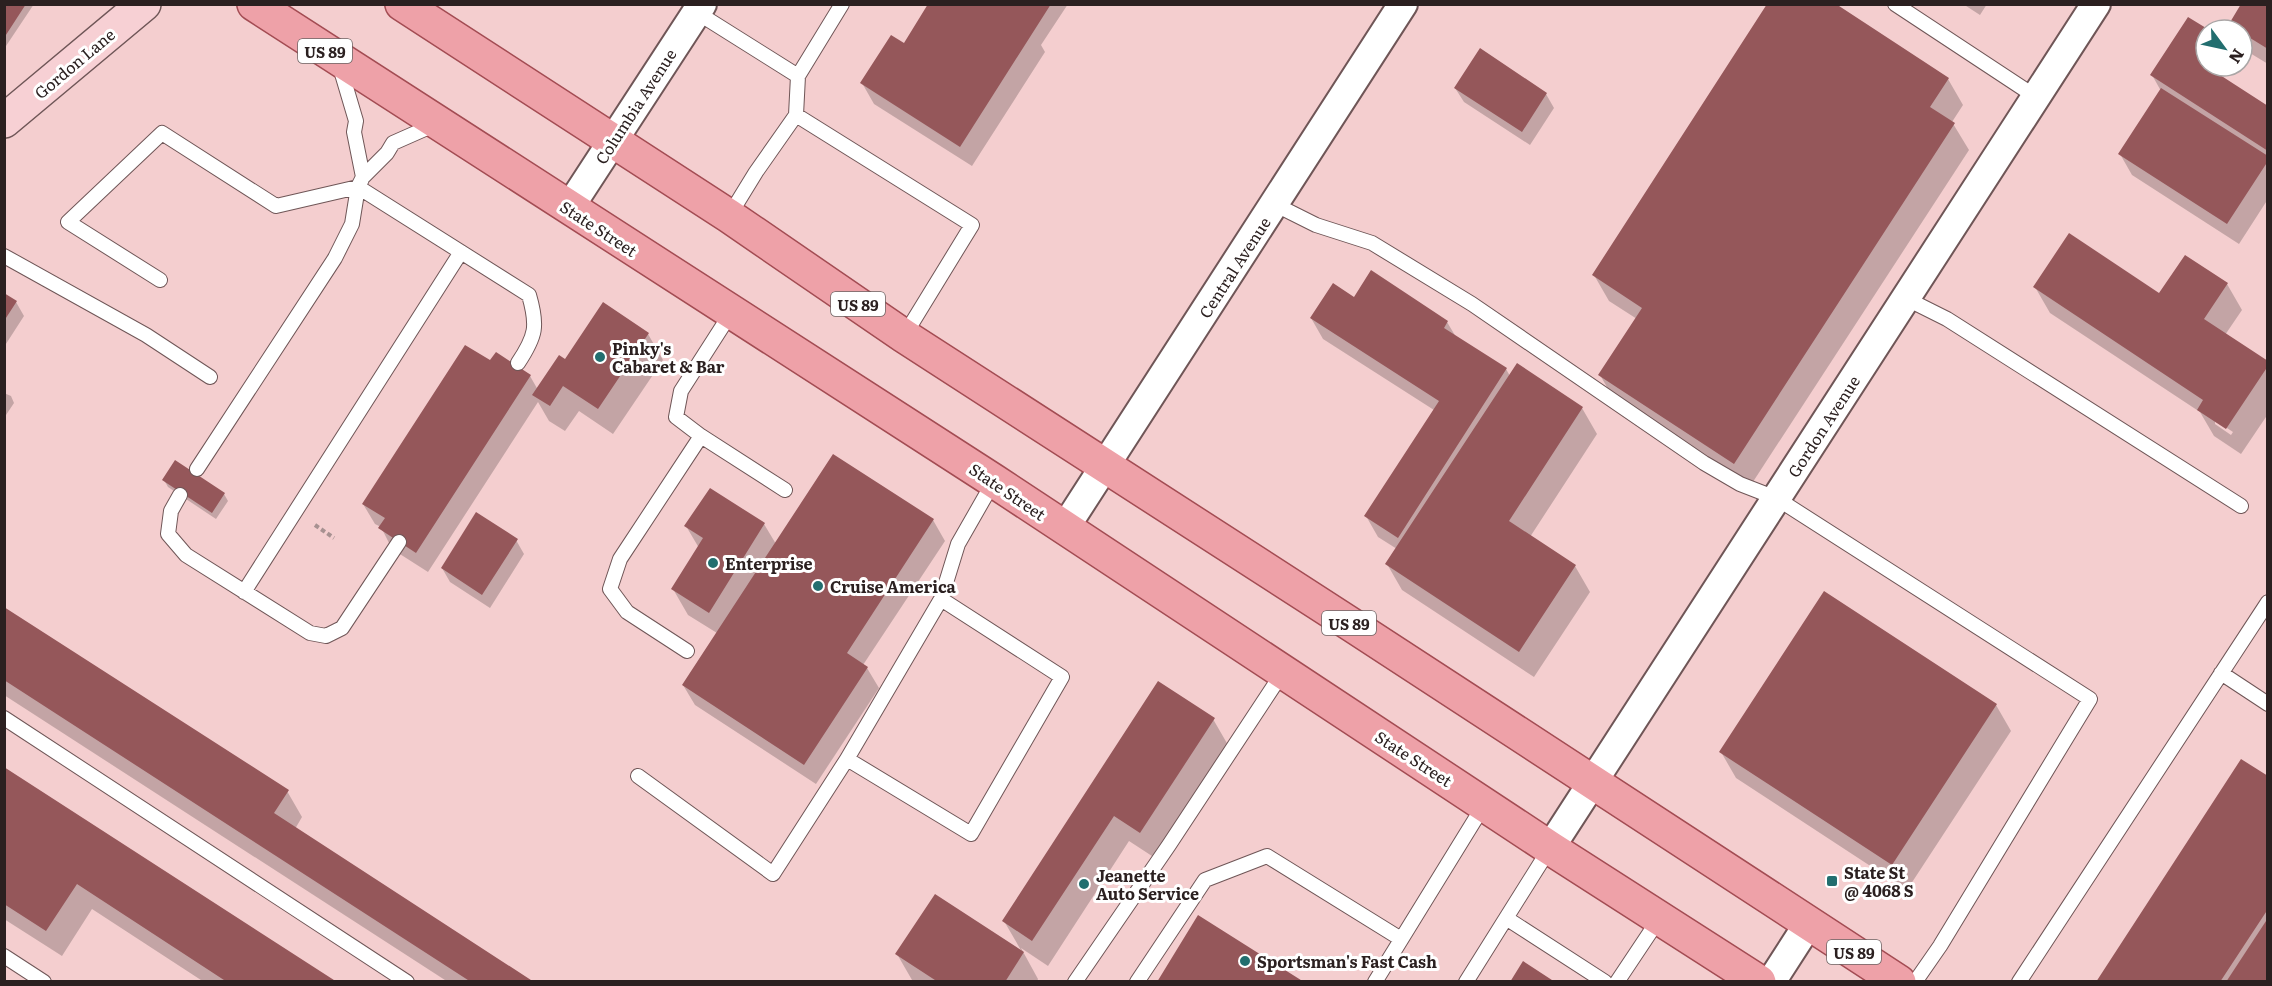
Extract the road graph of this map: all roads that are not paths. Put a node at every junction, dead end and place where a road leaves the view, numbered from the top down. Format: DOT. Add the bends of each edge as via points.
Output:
graph roads {
  1 [pos="144,4"];
  2 [pos="254,4"];
  3 [pos="402,4"];
  4 [pos="842,4"];
  5 [pos="1404,4"];
  6 [pos="1895,4"];
  7 [pos="2096,4"];
  8 [pos="694,7"];
  9 [pos="338,59"];
  10 [pos="798,76"];
  11 [pos="2036,98"];
  12 [pos="796,115"];
  13 [pos="4,121"];
  14 [pos="437,124"];
  15 [pos="613,140"];
  16 [pos="361,182"];
  17 [pos="1274,204"];
  18 [pos="569,208"];
  19 [pos="729,216"];
  20 [pos="461,252"];
  21 [pos="4,256"];
  22 [pos="160,280"];
  23 [pos="1905,298"];
  24 [pos="731,313"];
  25 [pos="904,336"];
  26 [pos="518,363"];
  27 [pos="210,377"];
  28 [pos="701,436"];
  29 [pos="1105,465"];
  30 [pos="197,469"];
  31 [pos="994,481"];
  32 [pos="786,490"];
  33 [pos="180,495"];
  34 [pos="1776,498"];
  35 [pos="2241,506"];
  36 [pos="1064,529"];
  37 [pos="399,542"];
  38 [pos="244,592"];
  39 [pos="941,599"];
  40 [pos="2268,602"];
  41 [pos="687,651"];
  42 [pos="1283,672"];
  43 [pos="2221,673"];
  44 [pos="2268,704"];
  45 [pos="4,718"];
  46 [pos="846,759"];
  47 [pos="638,776"];
  48 [pos="1593,782"];
  49 [pos="1484,804"];
  50 [pos="1550,848"];
  51 [pos="1506,918"];
  52 [pos="1659,919"];
  53 [pos="1809,923"];
  54 [pos="1401,939"];
  55 [pos="4,956"];
  56 [pos="44,981"];
  57 [pos="407,981"];
  58 [pos="1075,981"];
  59 [pos="1137,981"];
  60 [pos="1375,981"];
  61 [pos="1466,981"];
  62 [pos="1605,981"];
  63 [pos="1617,981"];
  64 [pos="1759,981"];
  65 [pos="1771,981"];
  66 [pos="1899,981"];
  67 [pos="1915,981"];
  68 [pos="2019,981"];
  1 -- 13 [label="street, Gordon Lane"];
  2 -- 9 [label="main road, State Street / US 89"];
  3 -- 15 [label="main road, US 89"];
  4 -- 10 [label="lane"];
  5 -- 17 [label="street, Central Avenue"];
  6 -- 11 [label="lane"];
  7 -- 11 [label="street, Gordon Avenue"];
  8 -- 10 [label="lane"];
  8 -- 15 [label="street, Columbia Avenue"];
  9 -- 14 [label="main road, State Street / US 89"];
  9 -- 16 [label="lane" via="356,121"];
  10 -- 12 [label="lane"];
  11 -- 23 [label="street, Gordon Avenue"];
  12 -- 19 [label="lane"];
  12 -- 25 [label="lane" via="972,225"];
  14 -- 16 [label="lane" via="393,143"];
  14 -- 18 [label="main road, State Street / US 89"];
  15 -- 18 [label="street, Columbia Avenue"];
  15 -- 19 [label="main road, US 89"];
  16 -- 20 [label="lane"];
  16 -- 22 [label="lane" via="276,206 162,133 68,222"];
  16 -- 30 [label="lane" via="352,224 335,258"];
  17 -- 29 [label="street, Central Avenue"];
  17 -- 34 [label="lane" via="1316,225 1372,243 1472,304 1704,463 1740,484"];
  18 -- 24 [label="main road, State Street / US 89"];
  19 -- 25 [label="main road, US 89"];
  20 -- 26 [label="lane" via="529,296 536,319 530,346"];
  20 -- 38 [label="lane"];
  21 -- 27 [label="lane" via="147,335"];
  23 -- 34 [label="street, Gordon Avenue"];
  23 -- 35 [label="lane" via="1947,319"];
  24 -- 28 [label="lane" via="681,391 676,417"];
  24 -- 31 [label="main road, State Street / US 89"];
  25 -- 29 [label="main road, US 89"];
  28 -- 32 [label="lane"];
  28 -- 41 [label="lane" via="620,559 610,589 627,612"];
  29 -- 36 [label="street, Central Avenue"];
  29 -- 48 [label="main road, US 89"];
  31 -- 36 [label="main road, State Street / US 89"];
  31 -- 39 [label="lane" via="958,544"];
  33 -- 38 [label="lane" via="171,511 168,534 186,555"];
  34 -- 48 [label="street, Gordon Avenue"];
  34 -- 67 [label="lane" via="2090,699"];
  36 -- 42 [label="main road, State Street / US 89"];
  37 -- 38 [label="lane" via="342,628 326,636 310,633"];
  39 -- 46 [label="lane"];
  39 -- 46 [label="lane" via="1062,676 971,834"];
  40 -- 43 [label="lane"];
  42 -- 49 [label="main road, State Street / US 89"];
  42 -- 58 [label="lane"];
  43 -- 44 [label="lane"];
  43 -- 68 [label="lane"];
  45 -- 57 [label="lane"];
  46 -- 47 [label="lane" via="773,874"];
  48 -- 50 [label="street, Gordon Avenue"];
  48 -- 53 [label="main road, US 89"];
  49 -- 50 [label="main road, State Street / US 89"];
  49 -- 54 [label="lane"];
  50 -- 51 [label="lane"];
  50 -- 52 [label="main road, State Street / US 89"];
  51 -- 61 [label="lane"];
  51 -- 62 [label="lane"];
  52 -- 63 [label="lane"];
  52 -- 64 [label="main road, State Street / US 89"];
  53 -- 65 [label="street"];
  53 -- 66 [label="main road, US 89"];
  54 -- 59 [label="lane" via="1267,856 1205,880"];
  54 -- 60 [label="lane"];
  55 -- 56 [label="lane"];
}
